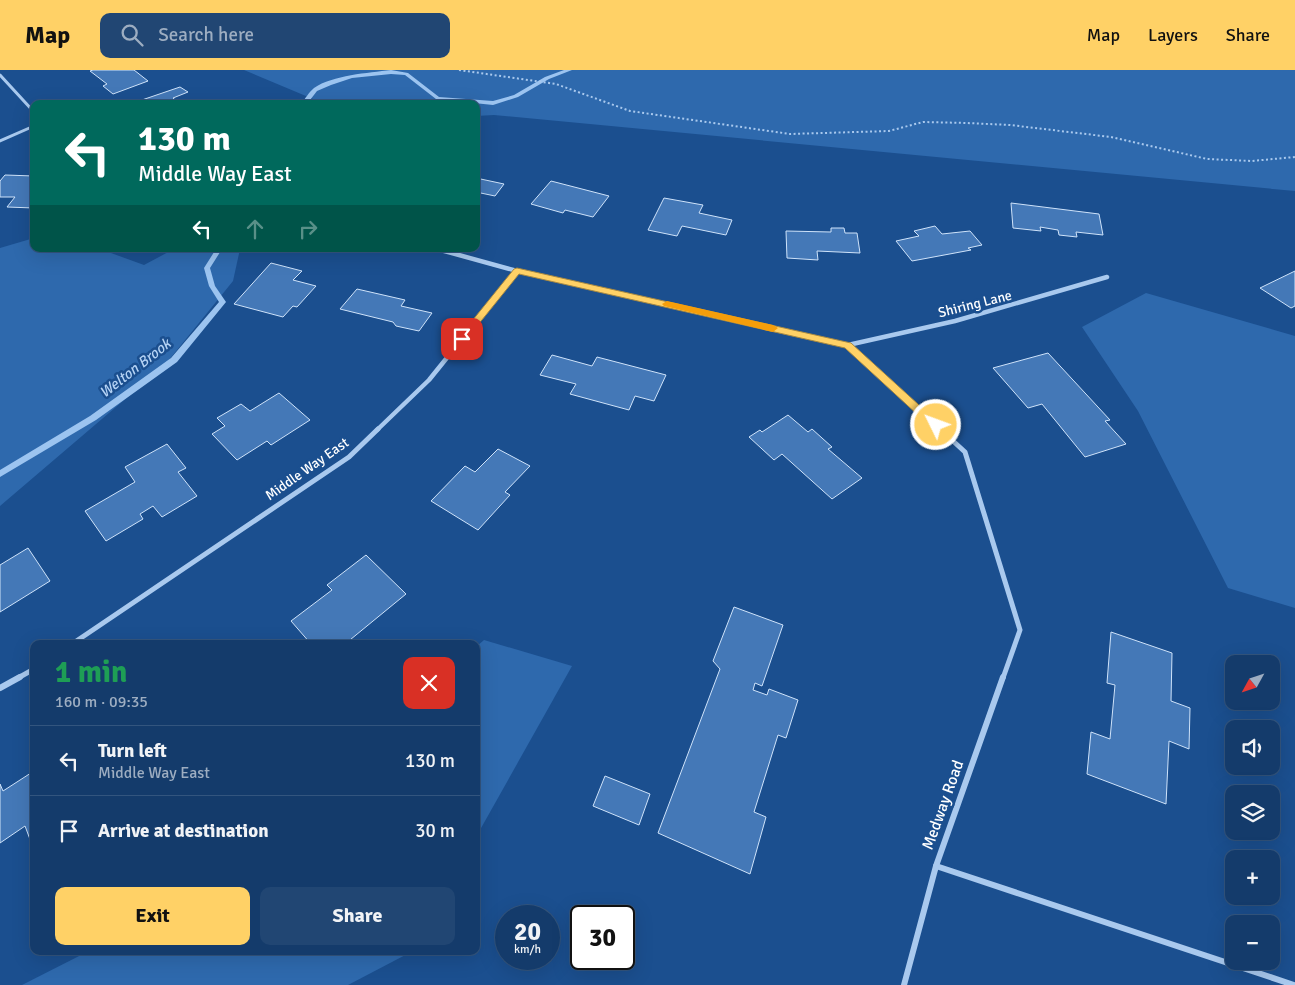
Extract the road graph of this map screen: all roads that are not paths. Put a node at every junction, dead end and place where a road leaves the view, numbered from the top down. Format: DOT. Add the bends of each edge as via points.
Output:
graph roads {
  1 [pos="0,75"];
  2 [pos="30,108"];
  3 [pos="30,128"];
  4 [pos="0,141"];
  5 [pos="449,252"];
  6 [pos="517,270"];
  7 [pos="1107,277"];
  8 [pos="848,345"];
  9 [pos="78,640"];
  10 [pos="30,671"];
  11 [pos="0,688"];
  12 [pos="936,866"];
  13 [pos="904,985"];
  14 [pos="1294,985"];
  1 -- 2 [label="street"];
  3 -- 4 [label="street"];
  5 -- 6 [label="street"];
  6 -- 8 [label="street"];
  6 -- 9 [label="street, Middle Way East" via="429,380 349,457"];
  7 -- 8 [label="street, Shiring Lane" via="954,321"];
  8 -- 12 [label="street, Medway Road" via="965,452 1020,630"];
  10 -- 11 [label="street"];
  12 -- 13 [label="street"];
  12 -- 14 [label="street, Medway Road"];
}
